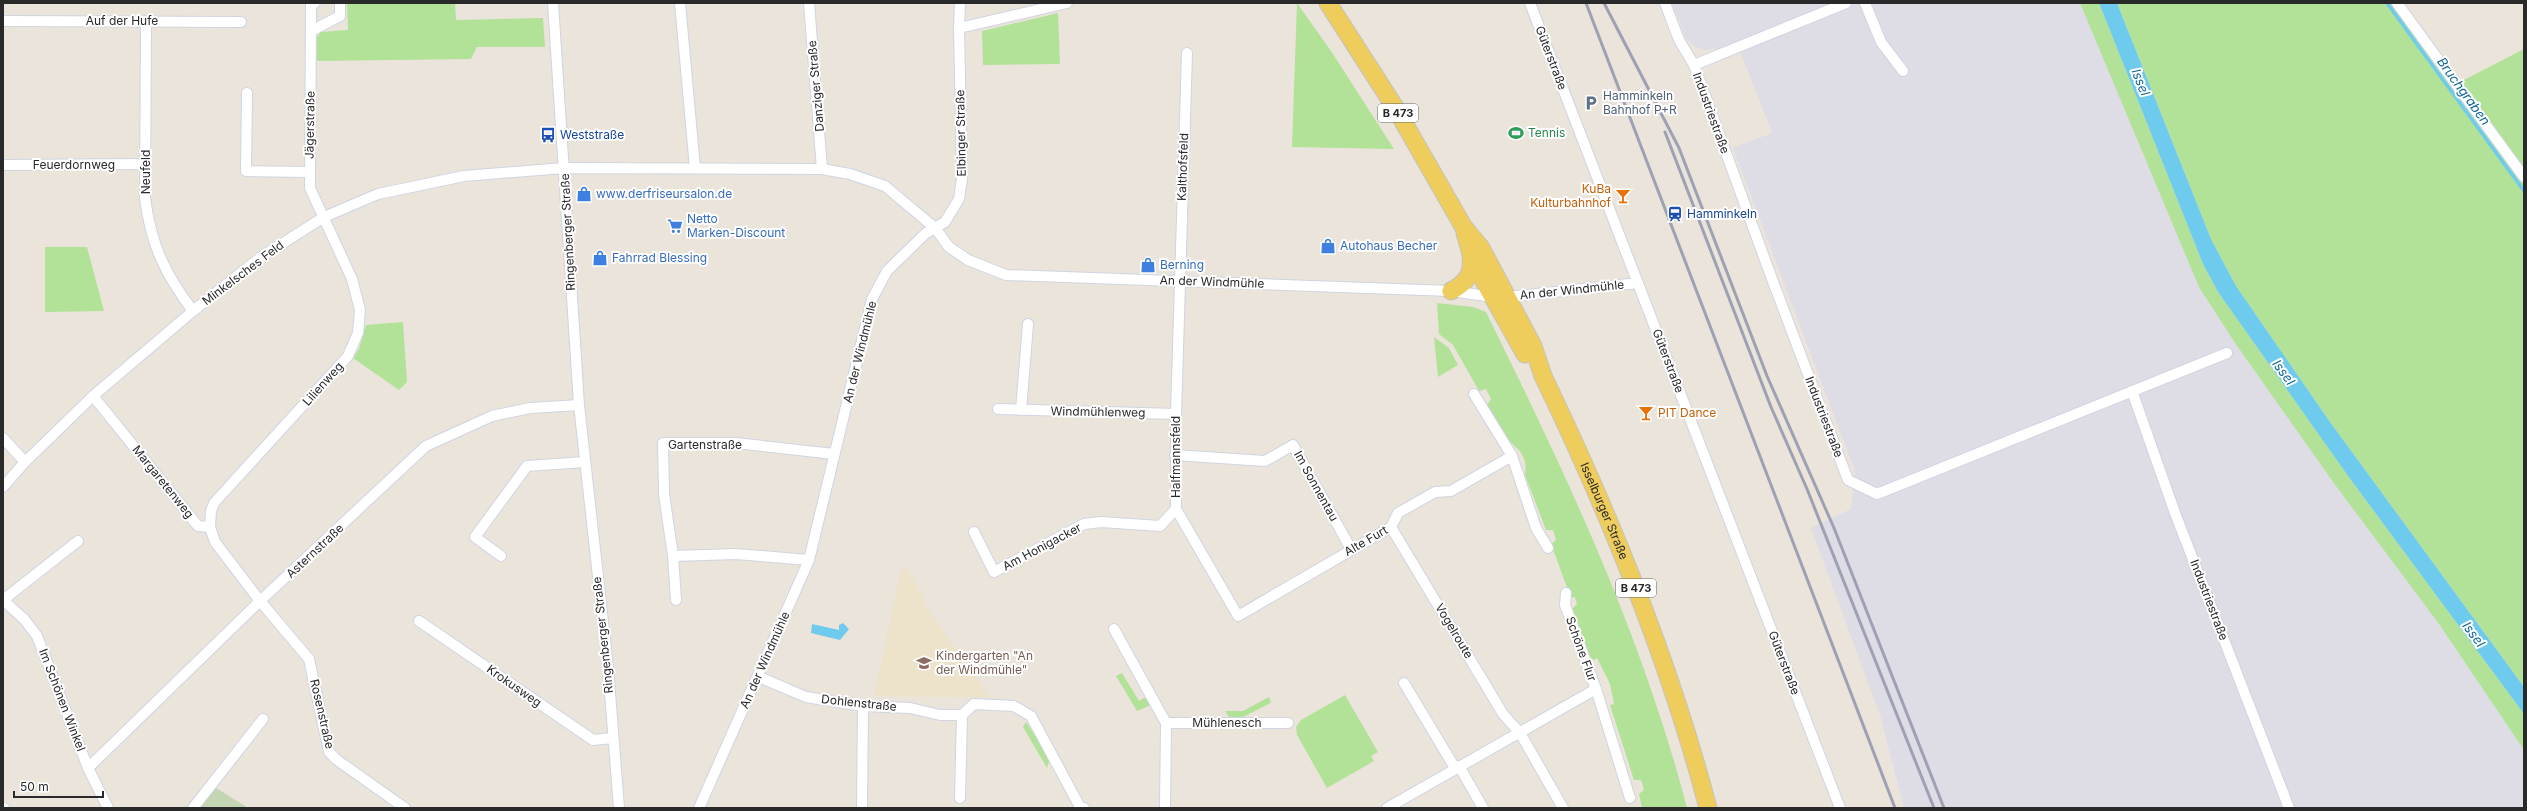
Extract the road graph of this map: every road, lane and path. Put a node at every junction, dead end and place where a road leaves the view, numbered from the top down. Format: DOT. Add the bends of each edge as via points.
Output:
graph roads {
  1 [pos="315,3"];
  2 [pos="340,3"];
  3 [pos="553,3"];
  4 [pos="680,3"];
  5 [pos="809,3"];
  6 [pos="960,3"];
  7 [pos="1067,3"];
  8 [pos="1328,3"];
  9 [pos="1530,3"];
  10 [pos="1665,3"];
  11 [pos="1846,3"];
  12 [pos="1865,3"];
  13 [pos="2398,3"];
  14 [pos="3,21"];
  15 [pos="146,21"];
  16 [pos="241,22"];
  17 [pos="959,28"];
  18 [pos="311,31"];
  19 [pos="1187,53"];
  20 [pos="1694,65"];
  21 [pos="1903,71"];
  22 [pos="247,93"];
  23 [pos="145,164"];
  24 [pos="3,165"];
  25 [pos="564,168"];
  26 [pos="695,168"];
  27 [pos="822,169"];
  28 [pos="309,172"];
  29 [pos="2524,177"];
  30 [pos="324,217"];
  31 [pos="1463,226"];
  32 [pos="935,228"];
  33 [pos="1471,254"];
  34 [pos="1179,281"];
  35 [pos="1638,283"];
  36 [pos="1451,292"];
  37 [pos="1500,297"];
  38 [pos="193,311"];
  39 [pos="1028,324"];
  40 [pos="2227,353"];
  41 [pos="2132,391"];
  42 [pos="1474,394"];
  43 [pos="93,396"];
  44 [pos="579,404"];
  45 [pos="998,409"];
  46 [pos="1021,410"];
  47 [pos="1176,414"];
  48 [pos="3,438"];
  49 [pos="834,454"];
  50 [pos="1175,456"];
  51 [pos="1512,456"];
  52 [pos="25,462"];
  53 [pos="585,462"];
  54 [pos="3,486"];
  55 [pos="1176,508"];
  56 [pos="210,526"];
  57 [pos="1391,527"];
  58 [pos="974,532"];
  59 [pos="78,542"];
  60 [pos="1548,548"];
  61 [pos="1351,549"];
  62 [pos="501,556"];
  63 [pos="673,556"];
  64 [pos="809,560"];
  65 [pos="1566,593"];
  66 [pos="3,600"];
  67 [pos="676,600"];
  68 [pos="260,601"];
  69 [pos="1238,616"];
  70 [pos="419,621"];
  71 [pos="1114,628"];
  72 [pos="758,677"];
  73 [pos="1404,683"];
  74 [pos="1596,690"];
  75 [pos="863,706"];
  76 [pos="962,715"];
  77 [pos="263,719"];
  78 [pos="1166,723"];
  79 [pos="1288,723"];
  80 [pos="1520,733"];
  81 [pos="613,738"];
  82 [pos="1457,767"];
  83 [pos="88,768"];
  84 [pos="960,798"];
  85 [pos="1630,798"];
  86 [pos="108,808"];
  87 [pos="193,808"];
  88 [pos="405,808"];
  89 [pos="619,808"];
  90 [pos="699,808"];
  91 [pos="862,808"];
  92 [pos="1084,808"];
  93 [pos="1164,808"];
  94 [pos="1387,808"];
  95 [pos="1483,808"];
  96 [pos="1563,808"];
  97 [pos="1708,808"];
  98 [pos="1840,808"];
  99 [pos="2289,808"];
  1 -- 18 [label="street, Jägerstraße" via="311,3"];
  2 -- 18 [label="street" via="340,16"];
  3 -- 25 [label="street, Ringenberger Straße"];
  4 -- 26 [label="street"];
  5 -- 27 [label="street, Danziger Straße"];
  6 -- 17 [label="street, Elbinger Straße"];
  7 -- 17 [label="street"];
  8 -- 31 [label="main road, Isselburger Straße / B 473" via="1396,108"];
  9 -- 35 [label="street, Güterstraße"];
  10 -- 20 [label="street, Industriestraße" via="1679,40"];
  11 -- 20 [label="street, Industriestraße"];
  12 -- 21 [label="street" via="1881,42"];
  13 -- 29 [label="street"];
  14 -- 15 [label="street, Auf der Hufe"];
  15 -- 16 [label="street, Auf der Hufe"];
  15 -- 23 [label="street, Neufeld"];
  17 -- 32 [label="street, Elbinger Straße" via="962,179 959,199 953,211 945,222"];
  18 -- 28 [label="street, Jägerstraße"];
  19 -- 34 [label="street, Kalthofsfeld"];
  20 -- 41 [label="street, Industriestraße" via="1848,480 1877,494"];
  22 -- 28 [label="street" via="246,171"];
  23 -- 24 [label="street, Feuerdornweg"];
  23 -- 38 [label="street, Neufeld" via="148,220 158,254 174,285"];
  25 -- 26 [label="street"];
  25 -- 30 [label="street, Minkelsches Feld" via="479,174 403,188 378,194"];
  25 -- 44 [label="street, Ringenberger Straße"];
  26 -- 27 [label="street"];
  27 -- 32 [label="street" via="850,174 885,186"];
  28 -- 30 [label="street, Jägerstraße" via="310,188"];
  30 -- 38 [label="street, Minkelsches Feld" via="260,257"];
  30 -- 56 [label="street, Lilienweg" via="352,279 360,310 358,333 348,356 214,503"];
  31 -- 33 [label="main road, Isselburger Straße / B 473"];
  31 -- 37 [label="main road, Isselburger Straße / B 473" via="1481,248"];
  32 -- 34 [label="street, An der Windmühle" via="949,247 968,260 1006,275"];
  32 -- 49 [label="street, An der Windmühle" via="926,233 888,271 872,300"];
  33 -- 36 [label="main road, B 473" via="1470,274 1464,284"];
  33 -- 37 [label="main road, Isselburger Straße / B 473"];
  34 -- 36 [label="street, An der Windmühle"];
  34 -- 47 [label="street, Halfmannsfeld"];
  35 -- 37 [label="street, An der Windmühle"];
  35 -- 98 [label="street, Güterstraße"];
  36 -- 37 [label="street, An der Windmühle"];
  37 -- 97 [label="main road, Isselburger Straße / B 473" via="1533,346 1542,376 1636,588 1689,735"];
  38 -- 43 [label="street, Minkelsches Feld"];
  39 -- 46 [label="street"];
  40 -- 41 [label="street, Industriestraße"];
  41 -- 99 [label="street, Industriestraße" via="2175,513"];
  42 -- 51 [label="street"];
  43 -- 52 [label="street, Minkelsches Feld"];
  43 -- 56 [label="street, Margaretenweg" via="198,526"];
  44 -- 53 [label="street, Ringenberger Straße"];
  44 -- 68 [label="street, Asternstraße" via="530,408 492,416 426,446"];
  45 -- 46 [label="street, Windmühlenweg"];
  46 -- 47 [label="street, Windmühlenweg"];
  47 -- 50 [label="street, Halfmannsfeld"];
  48 -- 52 [label="street"];
  49 -- 63 [label="street, Gartenstraße" via="736,443 663,443 664,494"];
  49 -- 64 [label="street, An der Windmühle"];
  50 -- 55 [label="street, Halfmannsfeld"];
  50 -- 61 [label="street, Im Sonnentau" via="1265,461 1293,445"];
  51 -- 57 [label="street, Alte Furt" via="1451,491 1435,492 1398,513"];
  51 -- 60 [label="street" via="1536,528"];
  52 -- 54 [label="street, Minkelsches Feld"];
  53 -- 62 [label="street" via="527,466 475,537"];
  53 -- 81 [label="street, Ringenberger Straße" via="608,667"];
  55 -- 58 [label="street, Am Honigacker" via="1160,526 1101,522 1084,524 994,572"];
  55 -- 69 [label="street, Halfmannsfeld"];
  56 -- 68 [label="street" via="220,550"];
  57 -- 61 [label="street, Alte Furt"];
  57 -- 80 [label="street, Vogelroute" via="1503,714"];
  59 -- 66 [label="street, Im Schönen Winkel"];
  61 -- 69 [label="street, Alte Furt"];
  63 -- 64 [label="street" via="736,554"];
  63 -- 67 [label="street, Gartenstraße"];
  64 -- 72 [label="street, An der Windmühle"];
  65 -- 74 [label="street, Schöne Flur" via="1565,605"];
  66 -- 83 [label="street, Im Schönen Winkel" via="24,619 40,641"];
  68 -- 83 [label="street, Asternstraße"];
  68 -- 88 [label="street, Rosenstraße" via="309,659 329,752"];
  70 -- 81 [label="street, Krokusweg" via="593,740"];
  71 -- 78 [label="street"];
  72 -- 75 [label="street, Dohlenstraße" via="806,697"];
  72 -- 90 [label="street, An der Windmühle"];
  73 -- 82 [label="street"];
  74 -- 80 [label="street, Schöne Flur"];
  74 -- 85 [label="street"];
  75 -- 76 [label="street, Dohlenstraße" via="910,708 940,715"];
  75 -- 91 [label="street"];
  76 -- 84 [label="street"];
  76 -- 92 [label="street" via="974,704 992,704 1014,706 1031,716 1080,807"];
  77 -- 87 [label="street"];
  78 -- 79 [label="street, Mühlenesch"];
  78 -- 93 [label="street"];
  80 -- 82 [label="street, Schöne Flur"];
  80 -- 96 [label="street"];
  81 -- 89 [label="street, Ringenberger Straße"];
  82 -- 94 [label="street, Schöne Flur"];
  82 -- 95 [label="street"];
  83 -- 86 [label="street, Im Schönen Winkel"];
}
